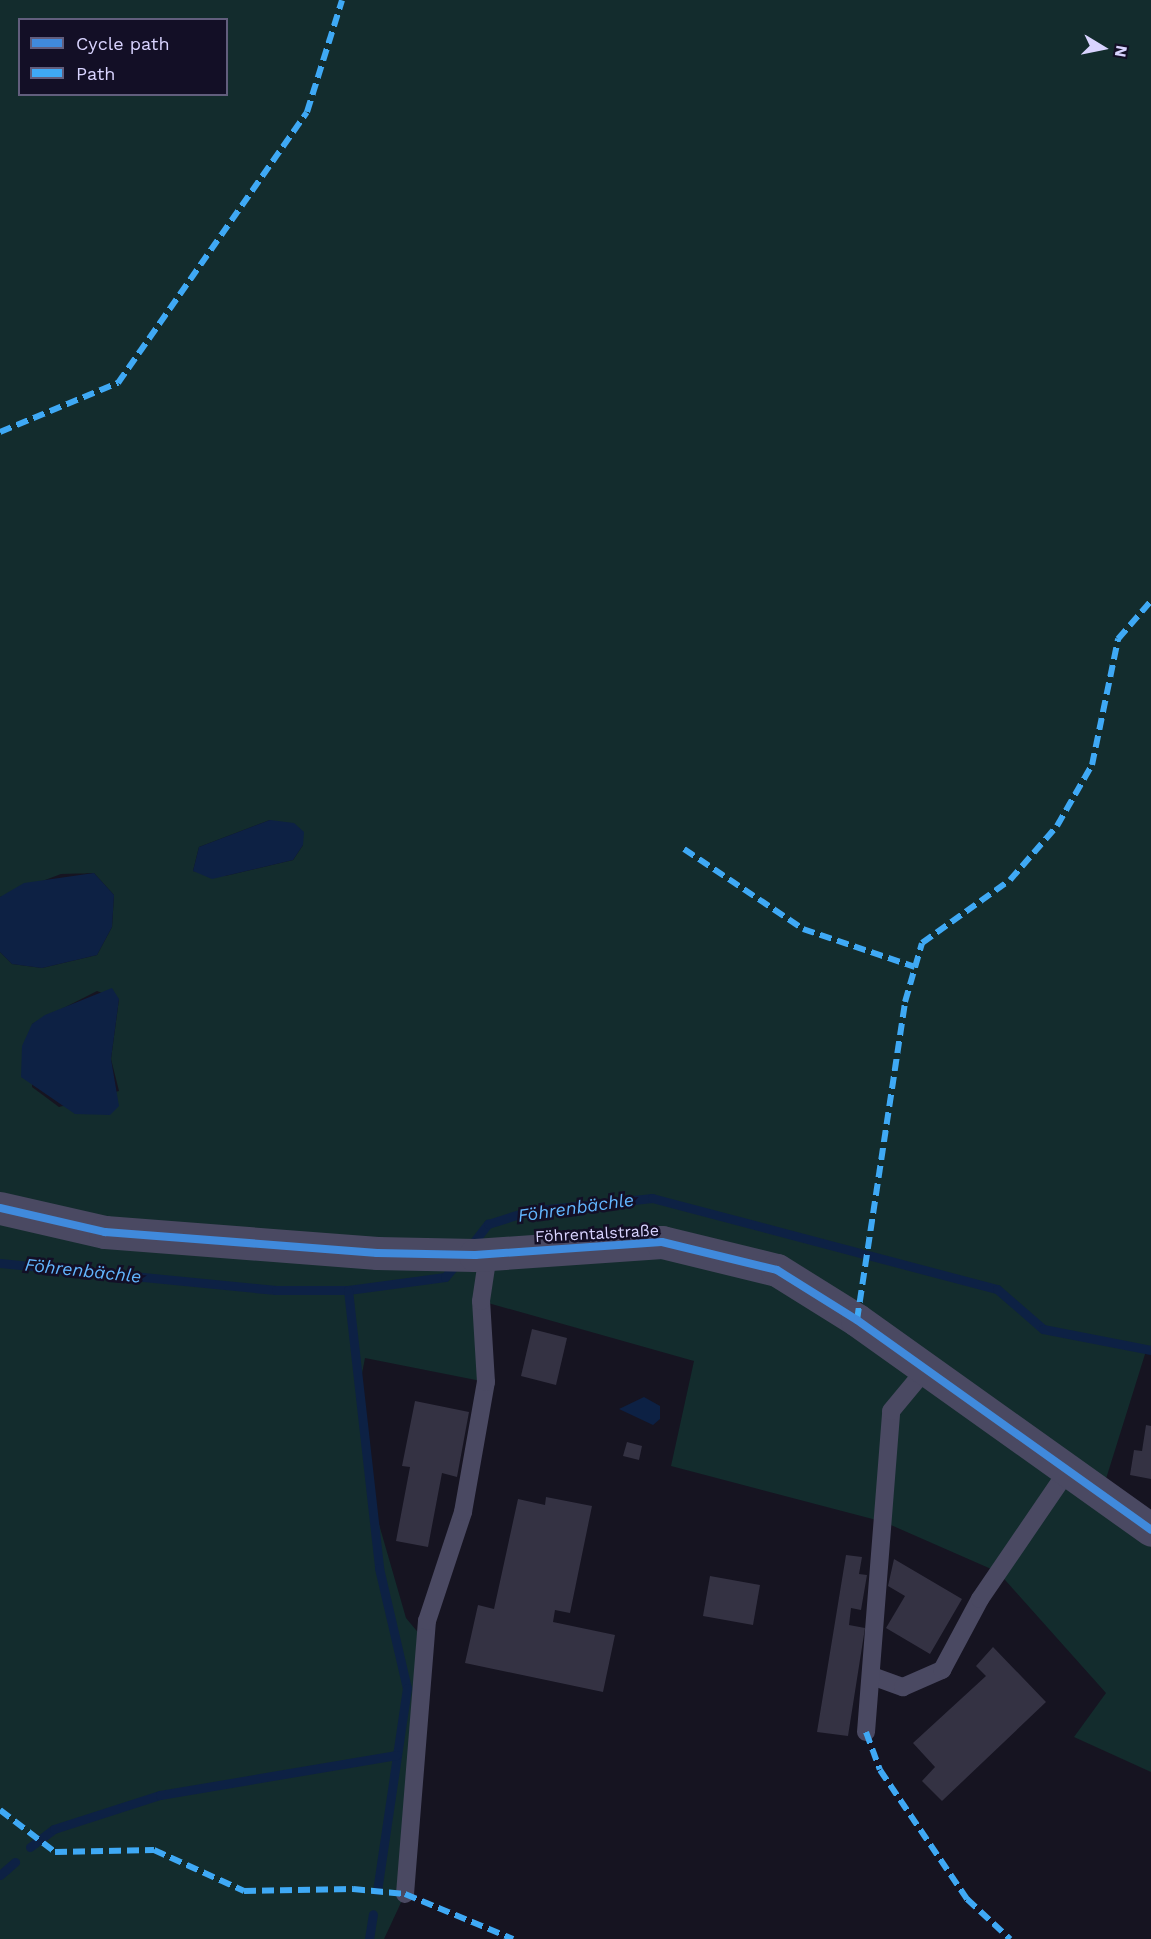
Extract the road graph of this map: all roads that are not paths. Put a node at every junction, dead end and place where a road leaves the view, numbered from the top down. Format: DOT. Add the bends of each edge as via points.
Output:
graph roads {
  1 [pos="0,1208"];
  2 [pos="482,1254"];
  3 [pos="925,1370"];
  4 [pos="1066,1473"];
  5 [pos="1151,1530"];
  6 [pos="872,1676"];
  7 [pos="866,1732"];
  8 [pos="405,1894"];
  1 -- 2 [label="street, Föhrentalstraße" via="105,1233 436,1255"];
  2 -- 3 [label="street, Föhrentalstraße" via="662,1242 777,1270"];
  2 -- 8 [label="lane" via="486,1383 463,1512 427,1621"];
  3 -- 4 [label="street, Föhrentalstraße"];
  3 -- 6 [label="lane" via="891,1411"];
  4 -- 5 [label="street, Föhrentalstraße"];
  4 -- 6 [label="lane" via="980,1599 942,1670 903,1687"];
  6 -- 7 [label="lane"];
}
